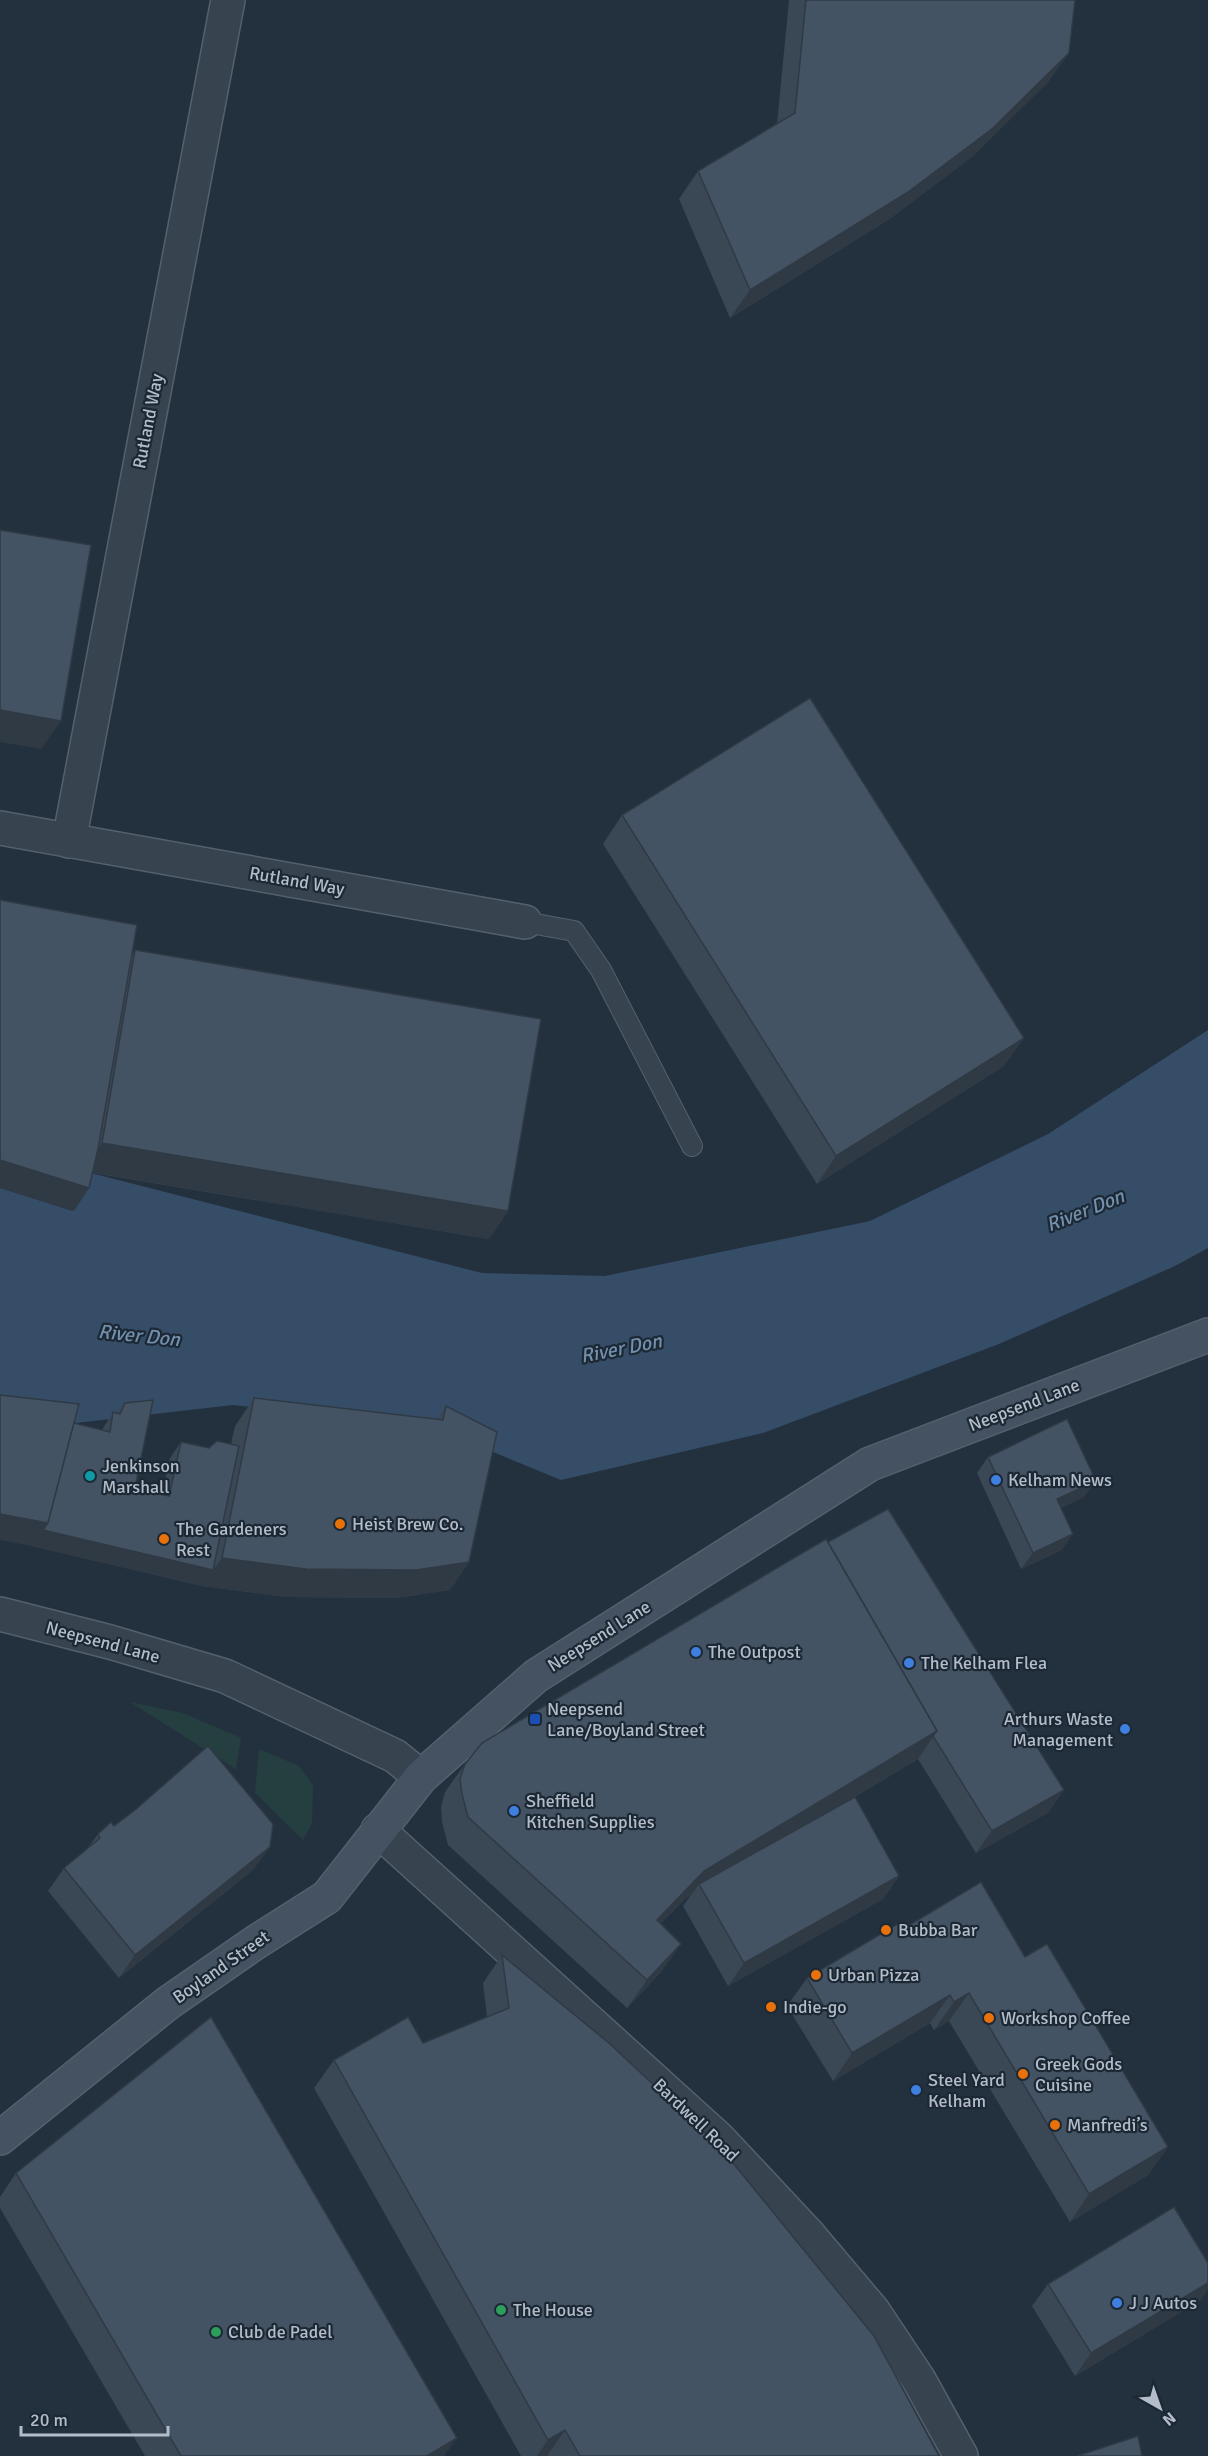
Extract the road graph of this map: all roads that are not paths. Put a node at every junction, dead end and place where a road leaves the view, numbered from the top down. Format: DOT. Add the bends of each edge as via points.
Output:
graph roads {
  1 [pos="228,0"];
  2 [pos="0,828"];
  3 [pos="69,841"];
  4 [pos="525,921"];
  5 [pos="692,1146"];
  6 [pos="1208,1335"];
  7 [pos="0,1614"];
  8 [pos="421,1778"];
  9 [pos="378,1830"];
  10 [pos="0,2138"];
  11 [pos="961,2456"];
  1 -- 3 [label="street, Rutland Way"];
  2 -- 3 [label="street, Rutland Way"];
  3 -- 4 [label="street, Rutland Way"];
  4 -- 5 [label="lane" via="574,932 601,970"];
  6 -- 8 [label="main road, Neepsend Lane" via="870,1464 536,1676"];
  7 -- 8 [label="street, Neepsend Lane" via="225,1676 395,1756"];
  8 -- 9 [label="main road, Boyland Street"];
  9 -- 10 [label="main road, Boyland Street" via="327,1897 168,2003"];
  9 -- 11 [label="street, Bardwell Road" via="719,2139 873,2312 919,2380"];
}
